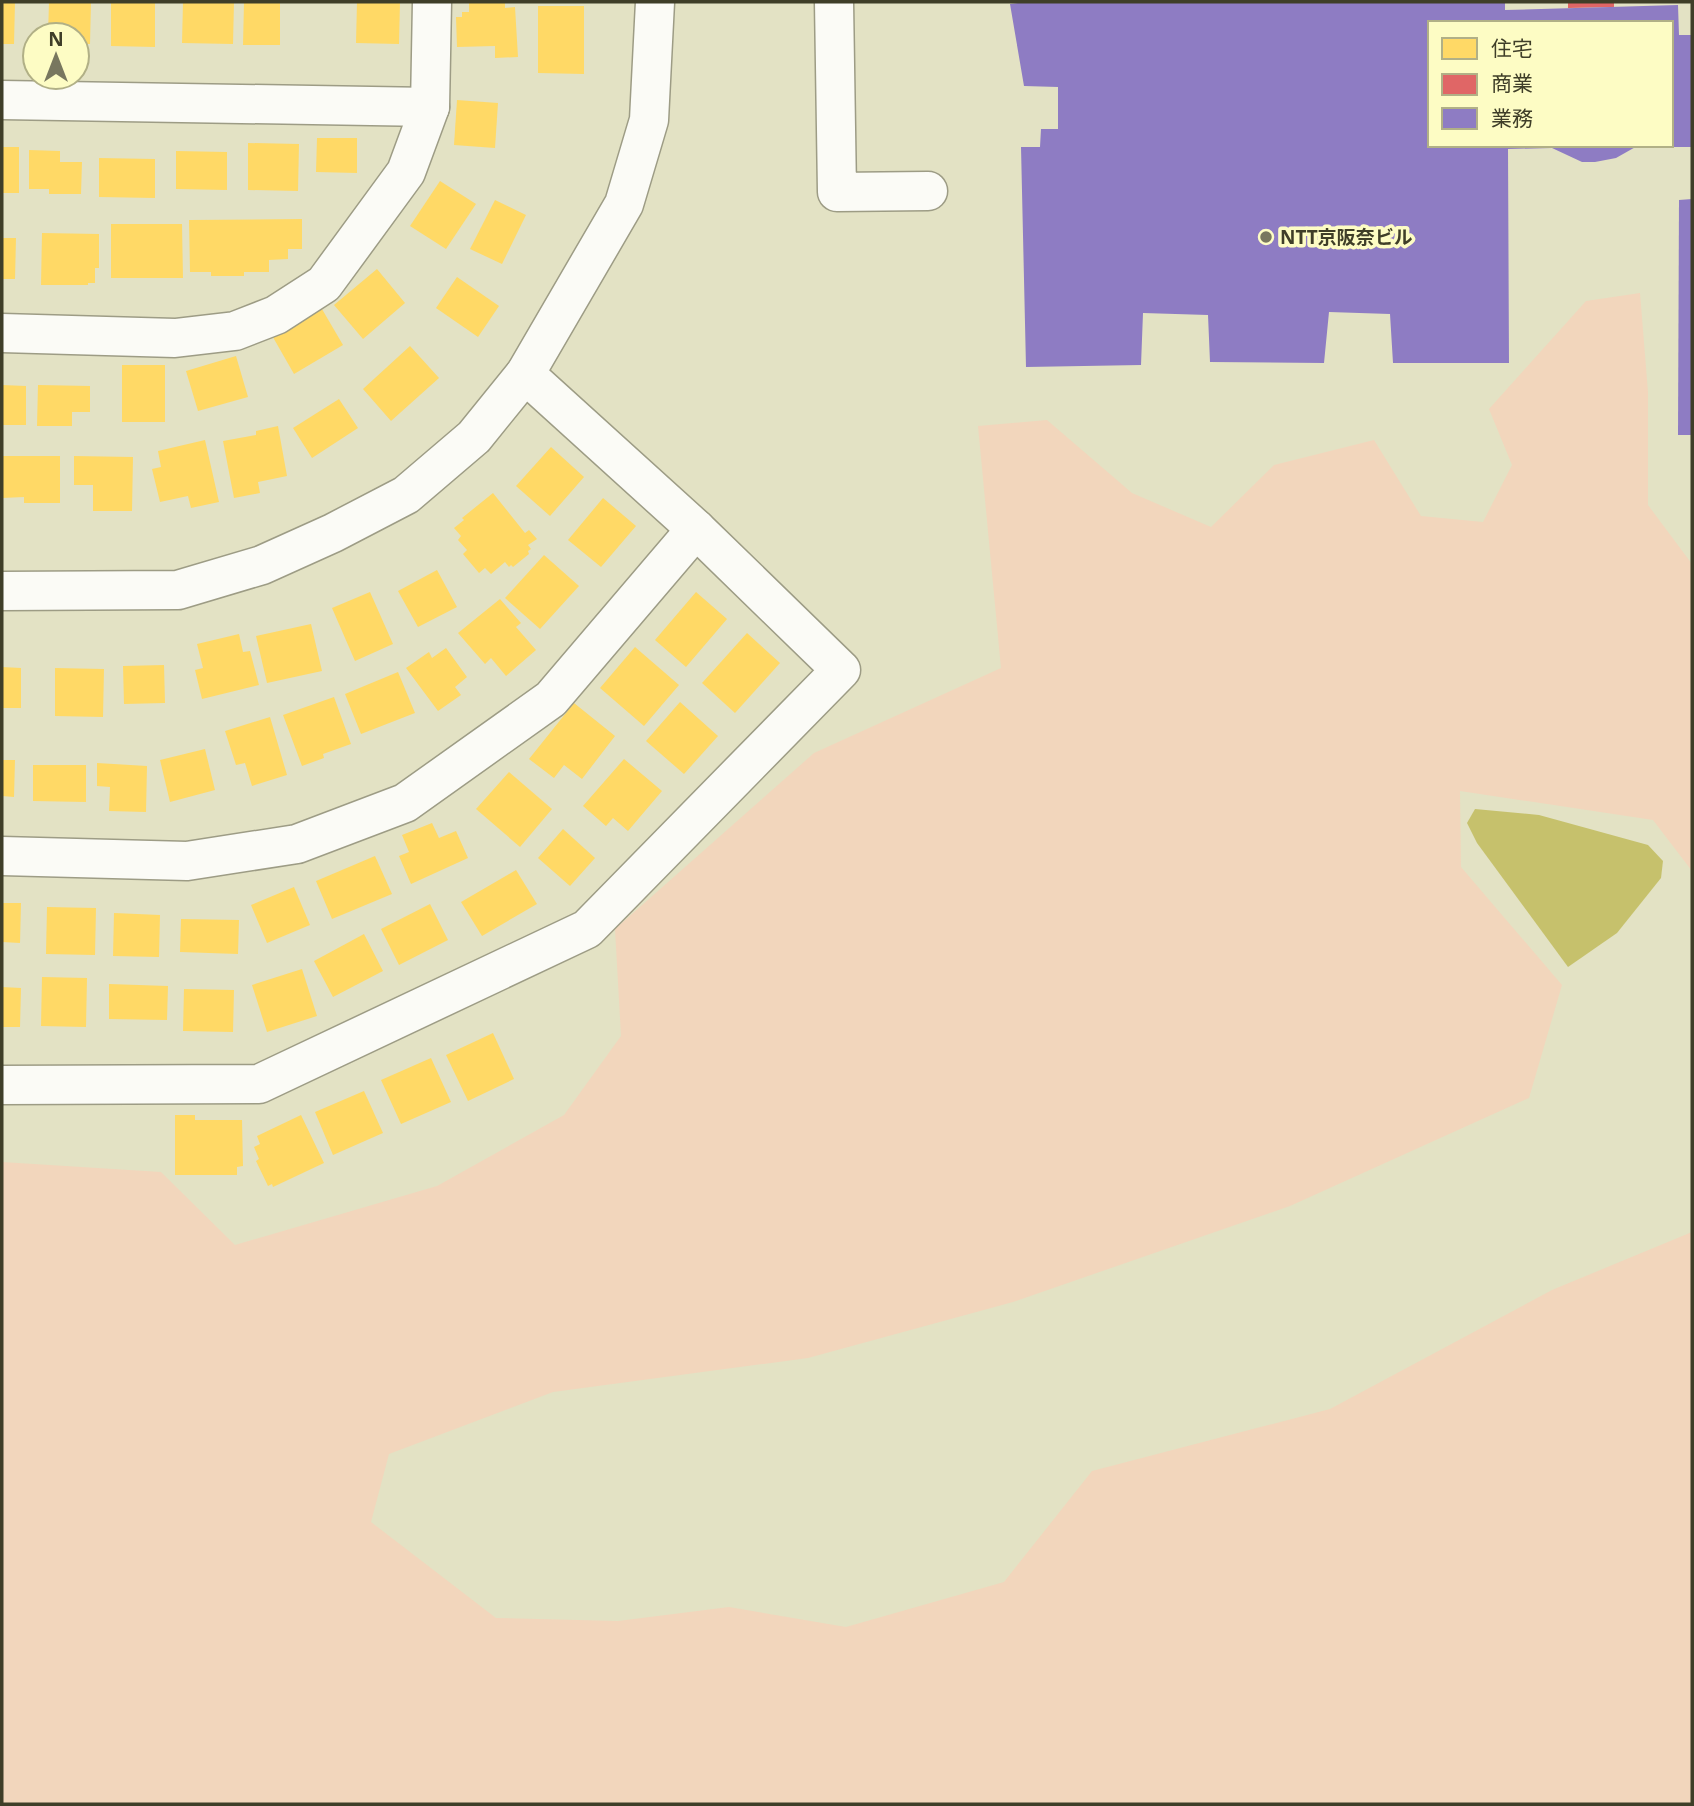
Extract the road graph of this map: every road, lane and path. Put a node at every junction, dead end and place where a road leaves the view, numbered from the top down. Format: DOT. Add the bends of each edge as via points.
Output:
graph roads {
  1 [pos="432,2"];
  2 [pos="655,2"];
  3 [pos="834,2"];
  4 [pos="2,100"];
  5 [pos="430,107"];
  6 [pos="928,191"];
  7 [pos="2,334"];
  8 [pos="526,374"];
  9 [pos="696,529"];
  10 [pos="2,591"];
  11 [pos="2,856"];
  12 [pos="2,1085"];
  1 -- 5 [label="street"];
  2 -- 8 [label="street" via="649,120 624,204"];
  3 -- 6 [label="street" via="837,192"];
  4 -- 5 [label="street"];
  5 -- 7 [label="street" via="407,172 374,219 324,284 276,315 235,331 175,338"];
  8 -- 9 [label="street"];
  8 -- 10 [label="street" via="474,437 407,495 262,565 178,590"];
  9 -- 11 [label="street" via="551,699 405,803 298,844 187,861"];
  9 -- 12 [label="street" via="841,670 587,929 259,1084"];
}
